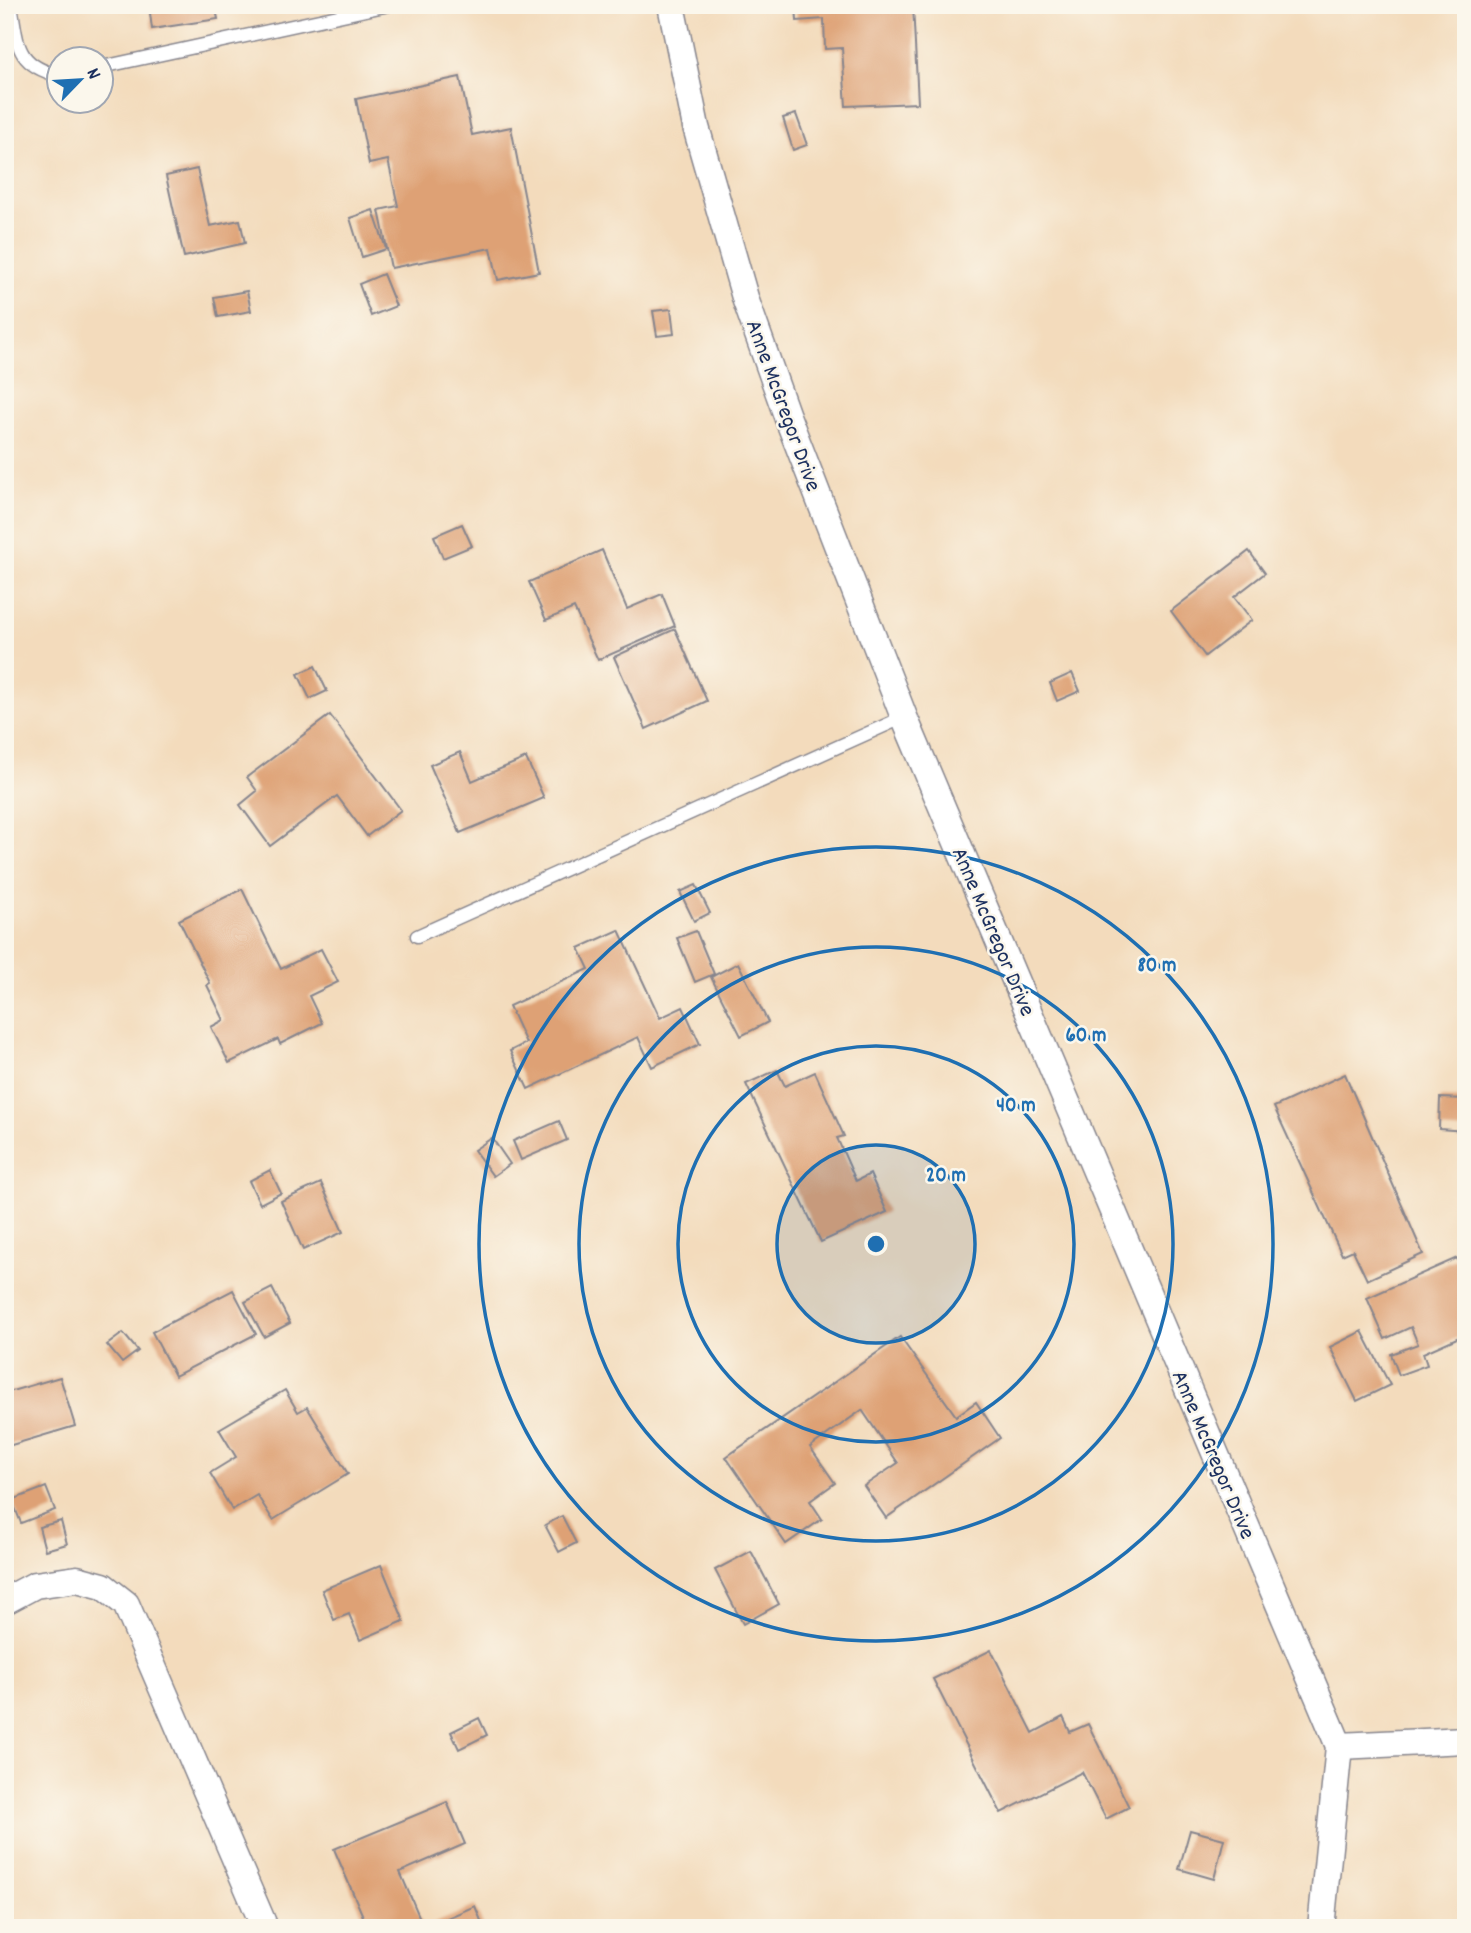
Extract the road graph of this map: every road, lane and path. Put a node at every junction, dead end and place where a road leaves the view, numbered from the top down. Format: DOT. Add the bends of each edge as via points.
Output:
graph roads {
  1 [pos="11,5"];
  2 [pos="389,5"];
  3 [pos="671,5"];
  4 [pos="116,64"];
  5 [pos="46,71"];
  6 [pos="904,717"];
  7 [pos="417,936"];
  8 [pos="5,1601"];
  9 [pos="1466,1740"];
  10 [pos="1339,1746"];
  11 [pos="265,1928"];
  12 [pos="1321,1928"];
  1 -- 5 [label="lane" via="19,52"];
  2 -- 4 [label="lane"];
  3 -- 6 [label="street, Anne McGregor Drive" via="696,127 746,301"];
  6 -- 7 [label="lane"];
  6 -- 10 [label="street, Anne McGregor Drive"];
  8 -- 11 [label="street" via="35,1585 77,1579 103,1586 126,1604"];
  9 -- 10 [label="street"];
  10 -- 12 [label="street, Anne McGregor Drive"];
}
